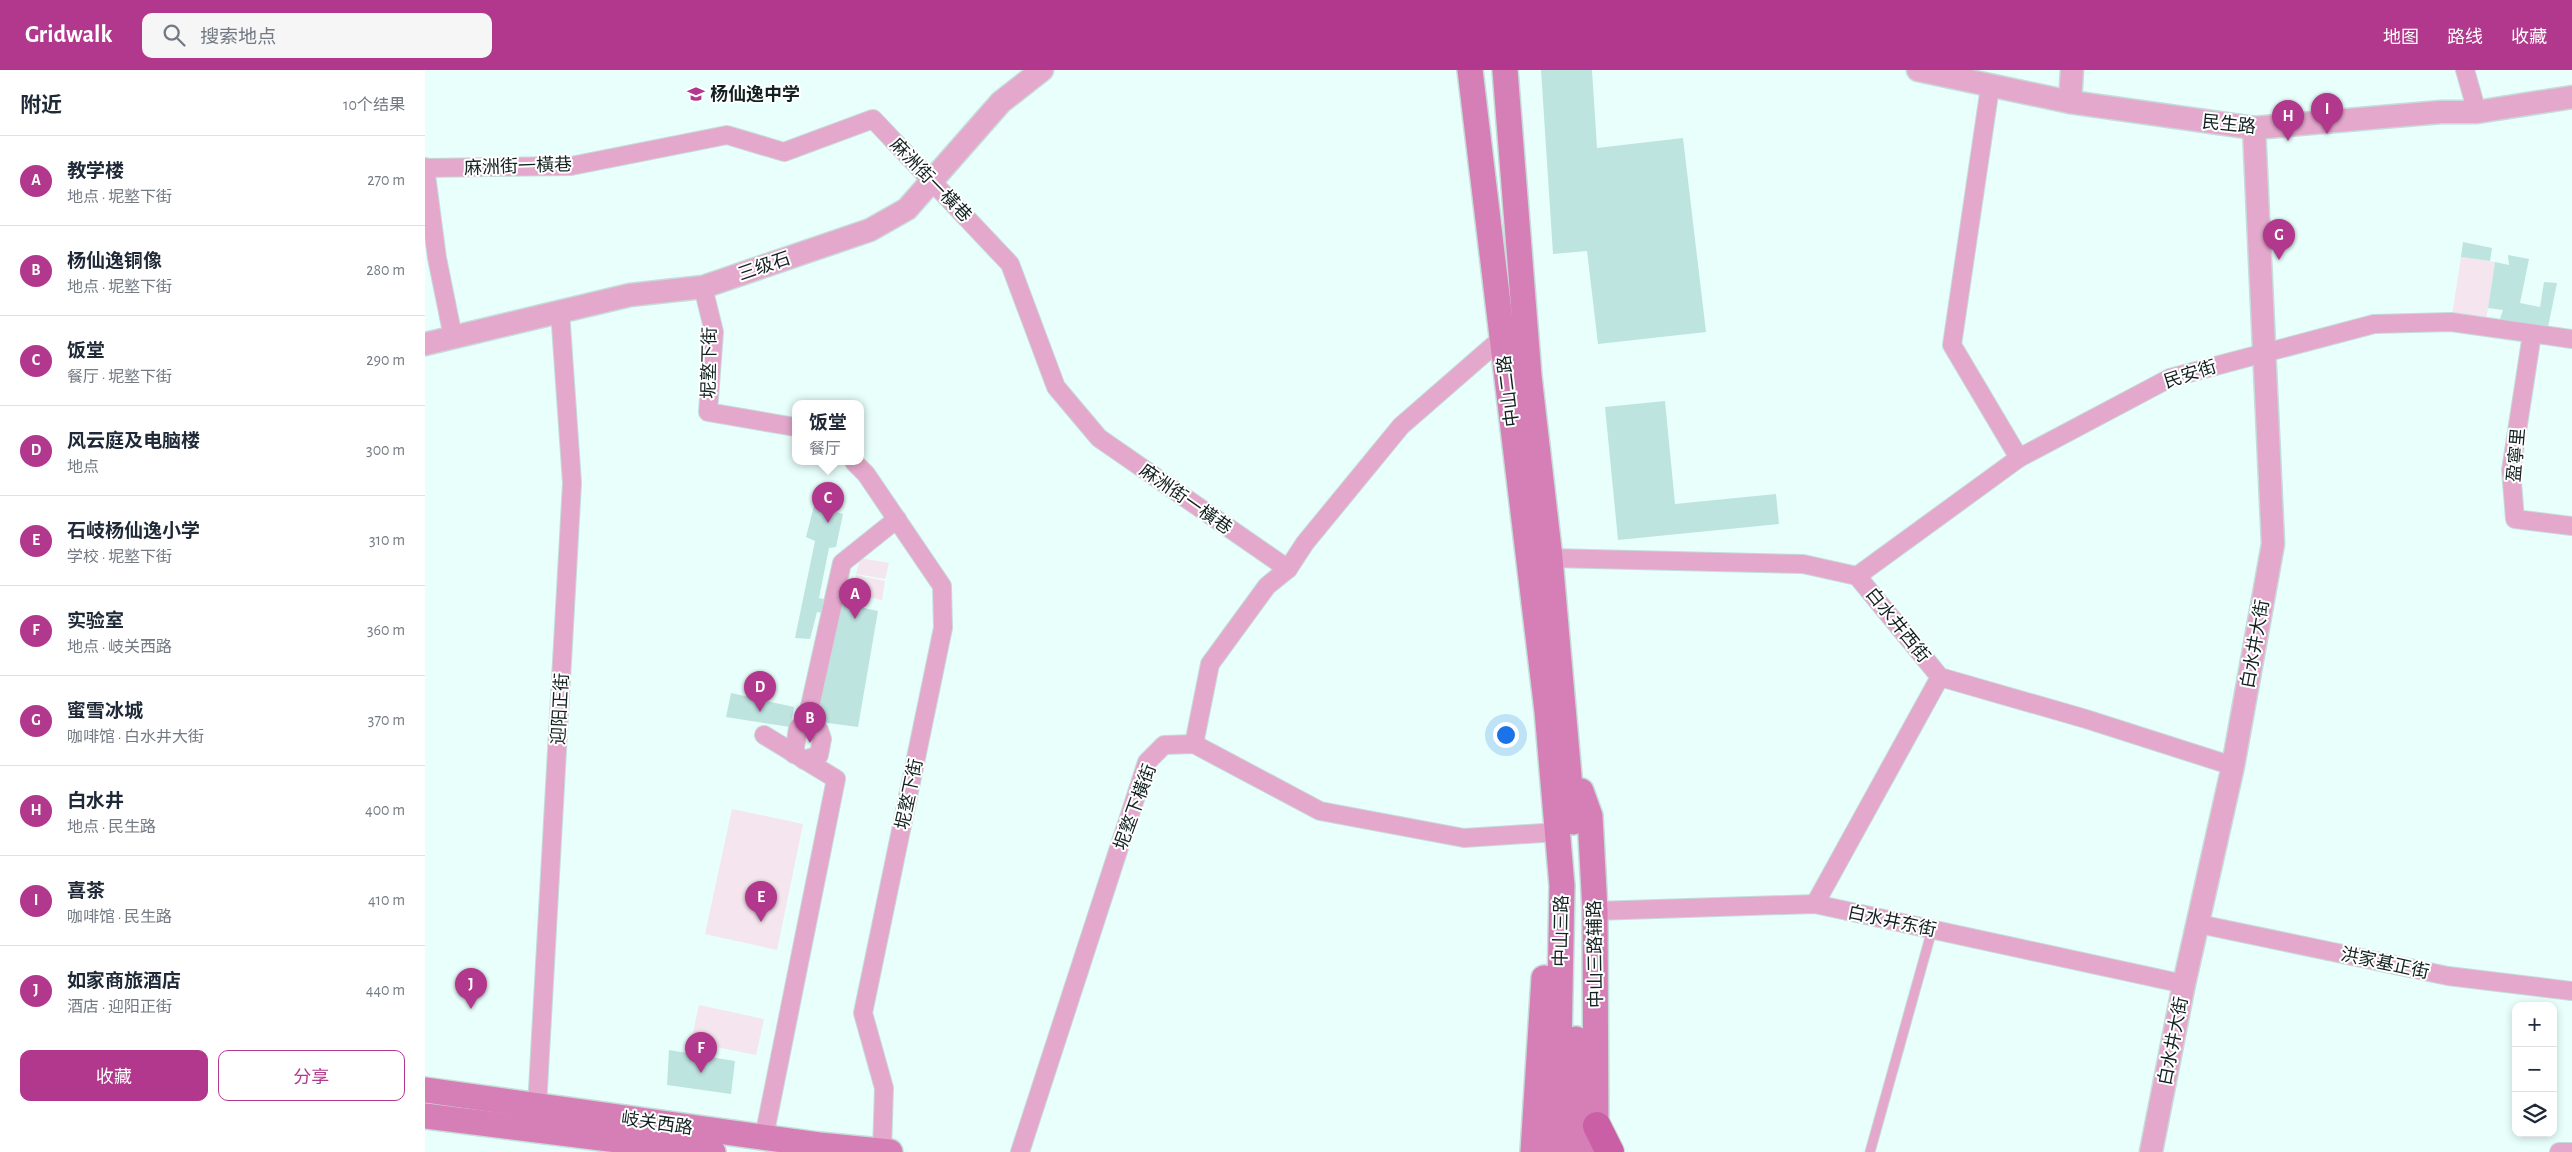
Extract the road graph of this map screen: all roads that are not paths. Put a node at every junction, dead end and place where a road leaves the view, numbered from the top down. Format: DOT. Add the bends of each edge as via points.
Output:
graph roads {
  1 [pos="1042,70"];
  2 [pos="1469,70"];
  3 [pos="1505,70"];
  4 [pos="1918,70"];
  5 [pos="2072,70"];
  6 [pos="2465,70"];
  7 [pos="1990,87"];
  8 [pos="2572,97"];
  9 [pos="2070,102"];
  10 [pos="2477,112"];
  11 [pos="2254,128"];
  12 [pos="425,168"];
  13 [pos="932,181"];
  14 [pos="703,287"];
  15 [pos="560,311"];
  16 [pos="2533,334"];
  17 [pos="453,337"];
  18 [pos="1502,338"];
  19 [pos="2572,340"];
  20 [pos="425,344"];
  21 [pos="2264,352"];
  22 [pos="792,426"];
  23 [pos="2019,458"];
  24 [pos="857,465"];
  25 [pos="897,519"];
  26 [pos="2572,526"];
  27 [pos="1551,558"];
  28 [pos="1287,569"];
  29 [pos="1857,576"];
  30 [pos="1940,677"];
  31 [pos="1556,711"];
  32 [pos="806,724"];
  33 [pos="764,735"];
  34 [pos="1194,744"];
  35 [pos="799,757"];
  36 [pos="1570,761"];
  37 [pos="2233,766"];
  38 [pos="1557,832"];
  39 [pos="1562,886"];
  40 [pos="1815,904"];
  41 [pos="1595,912"];
  42 [pos="2199,924"];
  43 [pos="1932,930"];
  44 [pos="2184,984"];
  45 [pos="2572,991"];
  46 [pos="425,1097"];
  47 [pos="537,1107"];
  48 [pos="425,1116"];
  49 [pos="1536,1122"];
  50 [pos="764,1137"];
  51 [pos="1597,1139"];
  52 [pos="713,1152"];
  53 [pos="886,1152"];
  54 [pos="1021,1152"];
  55 [pos="1522,1152"];
  56 [pos="1533,1152"];
  57 [pos="1557,1152"];
  58 [pos="1575,1152"];
  59 [pos="1611,1152"];
  60 [pos="1870,1152"];
  61 [pos="2151,1152"];
  62 [pos="2559,1152"];
  63 [pos="2572,1152"];
  1 -- 13 [label="street, 三级石" via="1001,102"];
  2 -- 18 [label="main road, 中山二路"];
  3 -- 27 [label="main road, 中山二路" via="1529,376"];
  4 -- 7 [label="street, 民生路"];
  5 -- 9 [label="street"];
  6 -- 10 [label="street"];
  7 -- 9 [label="street, 民生路"];
  7 -- 23 [label="street" via="1952,345"];
  8 -- 10 [label="street, 民生路"];
  9 -- 11 [label="street, 民生路"];
  10 -- 11 [label="street, 民生路" via="2441,112"];
  11 -- 21 [label="street, 白水井大街"];
  12 -- 13 [label="street, 麻洲街一橫巷" via="571,166 727,135 784,152 873,119"];
  12 -- 17 [label="street" via="437,258"];
  13 -- 14 [label="street, 三级石" via="907,209 870,230"];
  13 -- 28 [label="street, 麻洲街一橫巷" via="1010,264 1056,388 1099,438"];
  14 -- 15 [label="street, 三级石" via="630,295"];
  14 -- 22 [label="street, 坭墪下街" via="714,332 708,412"];
  15 -- 17 [label="street, 三级石"];
  15 -- 47 [label="street, 迎阳正街" via="572,483"];
  16 -- 19 [label="street, 民安街"];
  16 -- 21 [label="street, 民安街" via="2451,322 2374,324"];
  16 -- 26 [label="street, 盈寧里" via="2511,470 2515,520"];
  17 -- 20 [label="street, 三级石"];
  18 -- 28 [label="street" via="1401,426"];
  18 -- 31 [label="main road, 中山二路"];
  21 -- 23 [label="street, 民安街" via="2170,378"];
  21 -- 37 [label="street, 白水井大街" via="2273,544"];
  23 -- 29 [label="street, 民安街"];
  24 -- 25 [label="street, 坭墪下街"];
  25 -- 32 [label="street" via="842,563"];
  25 -- 53 [label="street, 坭墪下街" via="942,586 943,628 863,1013 884,1088"];
  27 -- 29 [label="street, 白水井西街" via="1803,564"];
  27 -- 31 [label="main road, 中山二路"];
  28 -- 34 [label="street" via="1267,586 1210,664"];
  29 -- 30 [label="street, 白水井西街"];
  30 -- 37 [label="street, 白水井西街" via="2086,718"];
  30 -- 40 [label="street"];
  31 -- 36 [label="main road, 中山三路"];
  31 -- 38 [label="main road, 中山三路"];
  32 -- 35 [label="street" via="799,728"];
  32 -- 35 [label="street" via="819,730 822,739 819,755"];
  33 -- 35 [label="street"];
  34 -- 38 [label="street, 坭墪下橫街" via="1320,811 1464,838"];
  34 -- 54 [label="street, 坭墪下橫街" via="1164,745 1147,762"];
  35 -- 50 [label="street" via="835,779"];
  36 -- 41 [label="main road, 中山三路辅路" via="1590,816"];
  36 -- 58 [label="main road, 中山三路" via="1577,886"];
  37 -- 42 [label="street, 白水井大街"];
  38 -- 39 [label="main road, 中山三路"];
  39 -- 49 [label="main road, 中山三路辅路" via="1546,926"];
  39 -- 57 [label="main road, 中山三路"];
  40 -- 41 [label="street, 白水井东街"];
  40 -- 43 [label="street, 白水井东街"];
  41 -- 51 [label="main road, 中山三路辅路"];
  42 -- 44 [label="street, 白水井大街"];
  42 -- 45 [label="street, 洪家基正街" via="2448,976"];
  43 -- 44 [label="street, 白水井东街"];
  43 -- 60 [label="lane"];
  44 -- 61 [label="street, 白水井大街"];
  46 -- 47 [label="main road, 岐关西路"];
  47 -- 50 [label="main road, 岐关西路"];
  48 -- 52 [label="main road, 岐关西路"];
  49 -- 55 [label="main road"];
  49 -- 56 [label="main road, 中山三路辅路"];
  50 -- 53 [label="main road, 岐关西路"];
  51 -- 59 [label="main road"];
  62 -- 63 [label="street"];
}
